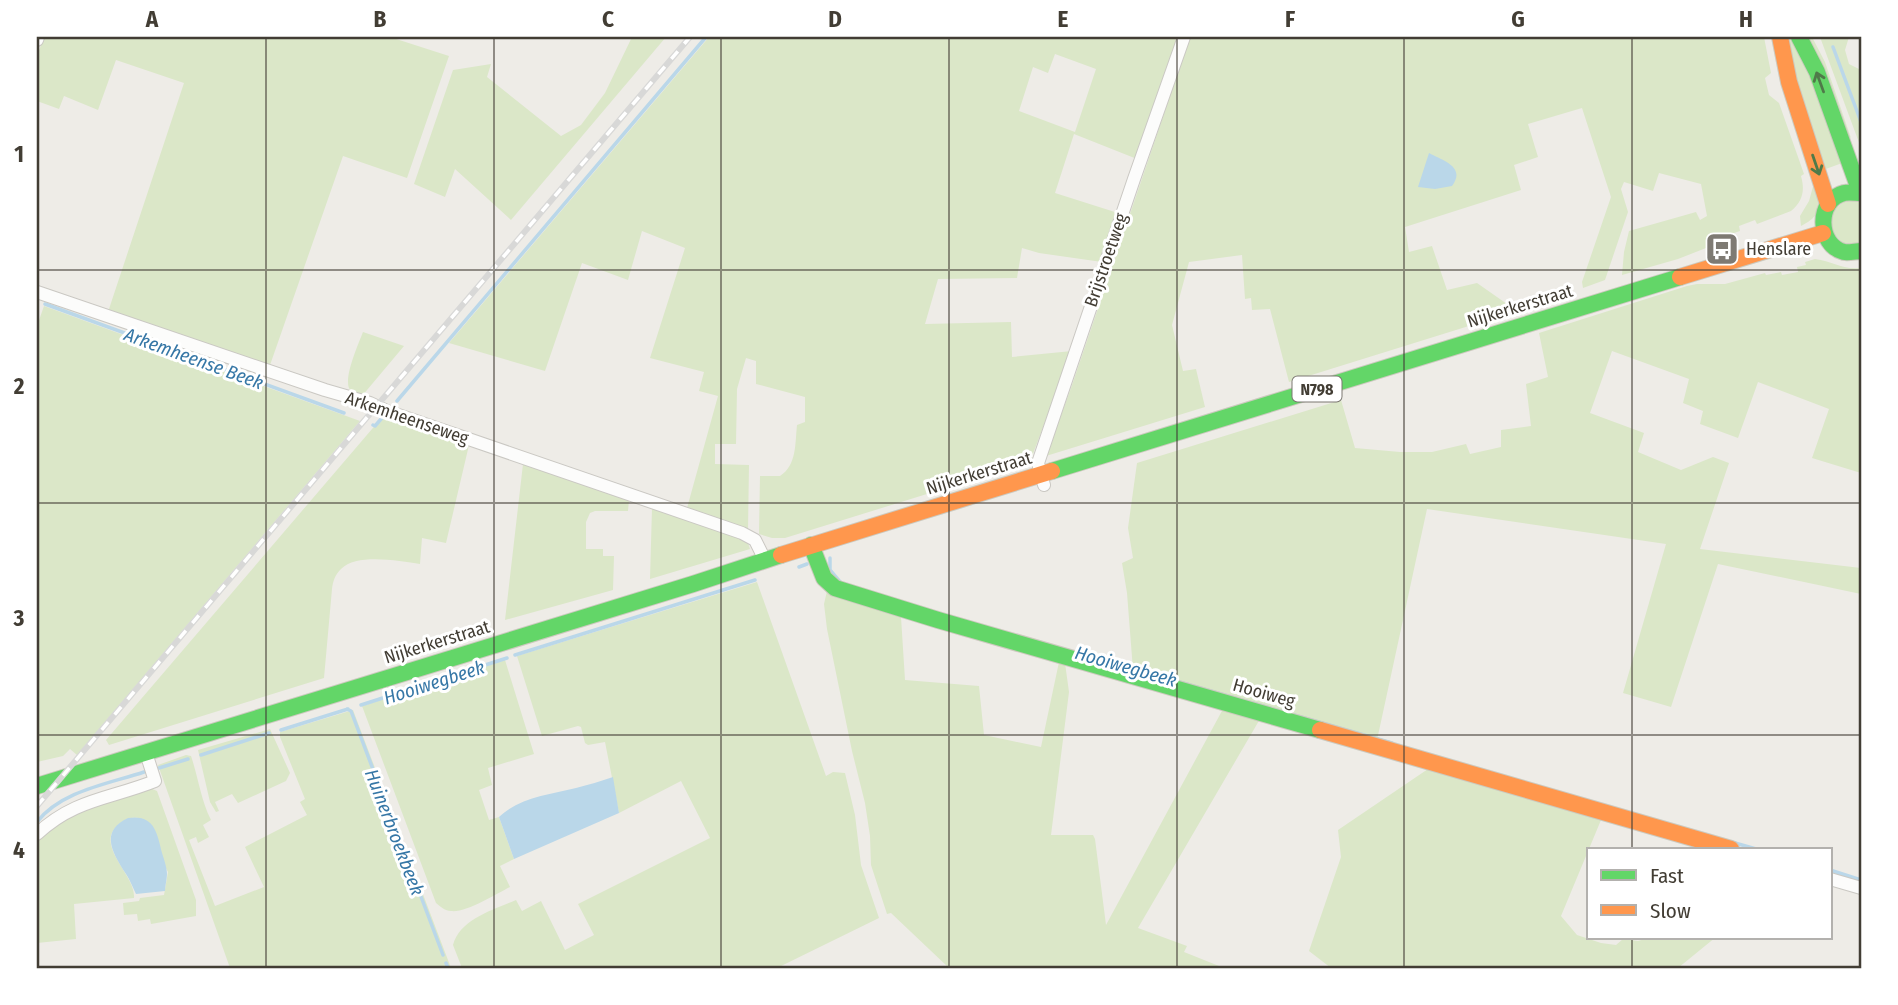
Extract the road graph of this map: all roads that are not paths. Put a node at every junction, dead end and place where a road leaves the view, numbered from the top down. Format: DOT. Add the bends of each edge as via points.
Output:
graph roads {
  1 [pos="1184,37"];
  2 [pos="1780,37"];
  3 [pos="1799,37"];
  4 [pos="1861,192"];
  5 [pos="1828,204"];
  6 [pos="1823,233"];
  7 [pos="1861,251"];
  8 [pos="37,292"];
  9 [pos="1042,480"];
  10 [pos="811,545"];
  11 [pos="765,560"];
  12 [pos="146,753"];
  13 [pos="37,786"];
  14 [pos="37,834"];
  15 [pos="1728,848"];
  16 [pos="1832,880"];
  17 [pos="1861,888"];
  1 -- 9 [label="street, Brijstroetweg" via="1038,463"];
  2 -- 5 [label="main road, one-way" via="1789,82"];
  4 -- 3 [label="main road, one-way" via="1817,72"];
  4 -- 5 [label="main road" via="1848,191"];
  5 -- 6 [label="main road"];
  6 -- 7 [label="main road" via="1842,251"];
  6 -- 9 [label="main road, Nijkerkerstraat / N798"];
  8 -- 11 [label="street, Arkemheenseweg" via="742,533 755,540"];
  9 -- 10 [label="main road, Nijkerkerstraat / N798"];
  10 -- 11 [label="main road, Nijkerkerstraat / N798"];
  10 -- 15 [label="main road, Hooiweg" via="824,578 835,588"];
  11 -- 12 [label="main road, Nijkerkerstraat / N798"];
  12 -- 13 [label="main road, Nijkerkerstraat / N798"];
  12 -- 14 [label="street" via="155,782 75,807"];
  16 -- 17 [label="street"];
}
